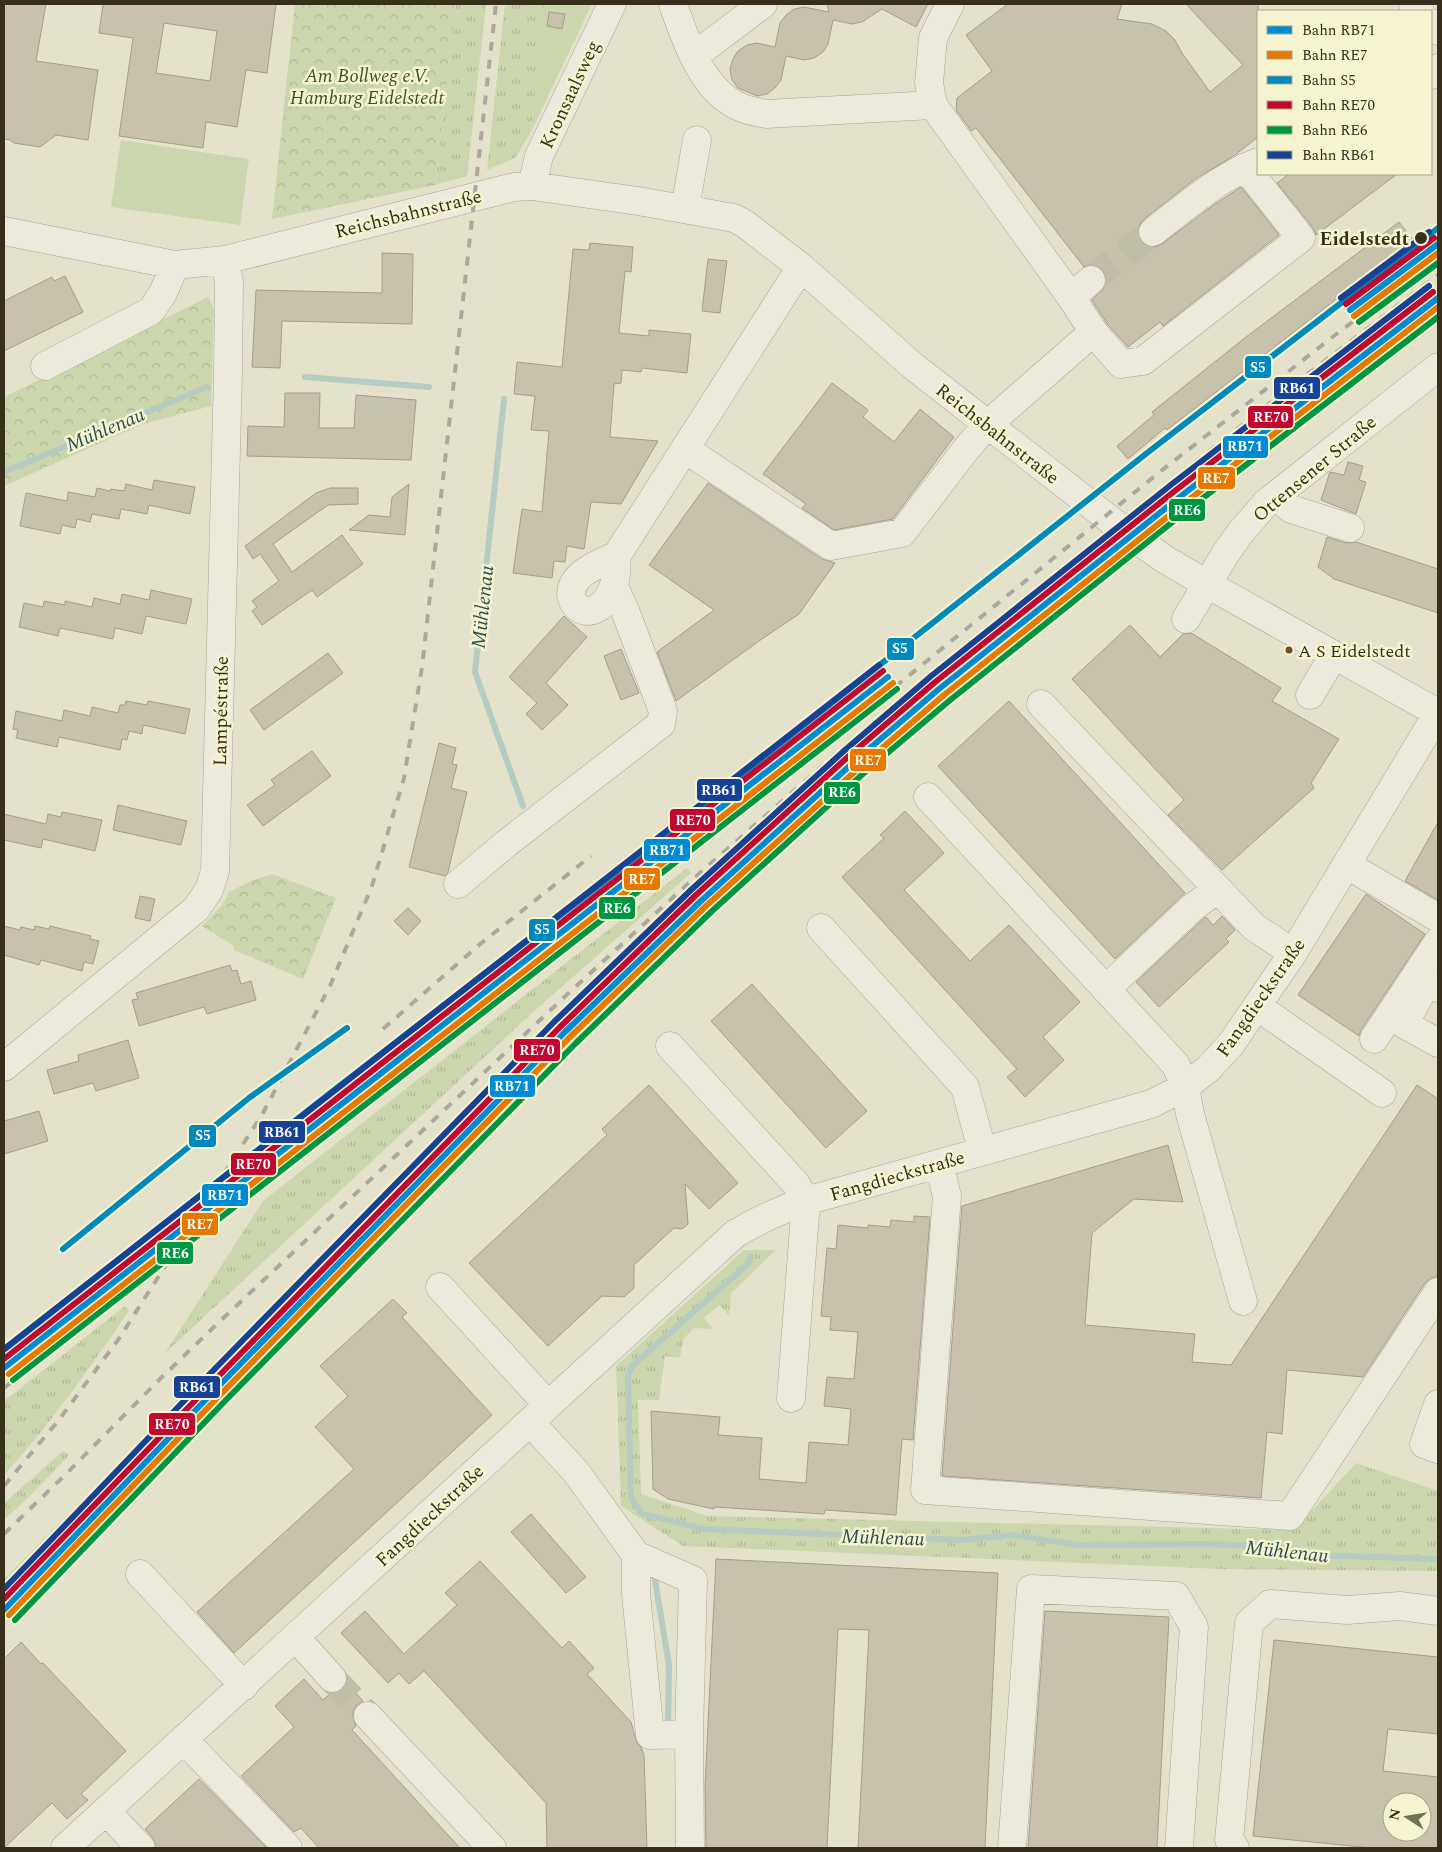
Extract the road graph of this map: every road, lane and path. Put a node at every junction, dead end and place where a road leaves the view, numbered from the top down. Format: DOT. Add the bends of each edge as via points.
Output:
graph roads {
  1 [pos="612,4"];
  2 [pos="673,4"];
  3 [pos="763,4"];
  4 [pos="950,4"];
  5 [pos="694,56"];
  6 [pos="933,105"];
  7 [pos="697,140"];
  8 [pos="1252,165"];
  9 [pos="1259,175"];
  10 [pos="532,186"];
  11 [pos="685,209"];
  12 [pos="4,231"];
  13 [pos="1153,232"];
  14 [pos="225,260"];
  15 [pos="175,265"];
  16 [pos="801,267"];
  17 [pos="1094,334"];
  18 [pos="45,366"];
  19 [pos="1432,378"];
  20 [pos="987,425"];
  21 [pos="685,449"];
  22 [pos="1275,496"];
  23 [pos="1350,528"];
  24 [pos="617,555"];
  25 [pos="1207,584"];
  26 [pos="614,587"];
  27 [pos="1186,618"];
  28 [pos="1334,655"];
  29 [pos="1310,695"];
  30 [pos="1041,704"];
  31 [pos="1438,713"];
  32 [pos="928,797"];
  33 [pos="1347,865"];
  34 [pos="458,884"];
  35 [pos="1218,889"];
  36 [pos="1438,918"];
  37 [pos="821,928"];
  38 [pos="1438,942"];
  39 [pos="1293,953"];
  40 [pos="1438,988"];
  41 [pos="1106,989"];
  42 [pos="1258,1007"];
  43 [pos="1374,1039"];
  44 [pos="1438,1043"];
  45 [pos="670,1046"];
  46 [pos="4,1067"];
  47 [pos="1185,1087"];
  48 [pos="1382,1093"];
  49 [pos="982,1150"];
  50 [pos="938,1164"];
  51 [pos="806,1201"];
  52 [pos="440,1287"];
  53 [pos="1438,1292"];
  54 [pos="1243,1301"];
  55 [pos="791,1398"];
  56 [pos="1438,1404"];
  57 [pos="539,1414"];
  58 [pos="1438,1449"];
  59 [pos="636,1555"];
  60 [pos="140,1574"];
  61 [pos="1438,1611"];
  62 [pos="296,1638"];
  63 [pos="332,1678"];
  64 [pos="244,1686"];
  65 [pos="368,1716"];
  66 [pos="689,1734"];
  67 [pos="184,1740"];
  68 [pos="106,1811"];
  69 [pos="65,1848"];
  70 [pos="141,1848"];
  71 [pos="288,1848"];
  72 [pos="492,1848"];
  73 [pos="690,1848"];
  74 [pos="1012,1848"];
  75 [pos="1179,1848"];
  76 [pos="1235,1848"];
  1 -- 10 [label="street, Kronsaalsweg" via="540,156"];
  2 -- 5 [label="street"];
  3 -- 5 [label="street"];
  4 -- 6 [label="street" via="933,38 929,83"];
  5 -- 6 [label="street" via="710,83 724,98 740,107 766,114"];
  6 -- 17 [label="street" via="1081,288"];
  7 -- 11 [label="street"];
  8 -- 13 [label="street" via="1194,200"];
  9 -- 17 [label="street" via="1301,238 1143,361 1121,364"];
  10 -- 11 [label="street, Reichsbahnstraße"];
  10 -- 14 [label="street, Reichsbahnstraße" via="484,194"];
  11 -- 16 [label="street, Reichsbahnstraße" via="734,218"];
  12 -- 15 [label="street, Reichsbahnstraße"];
  14 -- 15 [label="street, Reichsbahnstraße"];
  14 -- 46 [label="street, Lampéstraße" via="229,282 228,373 215,871 209,890 196,909"];
  15 -- 18 [label="street" via="151,311"];
  16 -- 20 [label="street, Reichsbahnstraße" via="913,366"];
  16 -- 21 [label="street"];
  17 -- 20 [label="street"];
  19 -- 22 [label="street, Ottensener Straße"];
  20 -- 21 [label="street" via="902,533 831,546"];
  20 -- 25 [label="street, Reichsbahnstraße" via="1127,533"];
  21 -- 24 [label="street"];
  22 -- 23 [label="street" via="1291,509"];
  22 -- 25 [label="street, Ottensener Straße" via="1241,532"];
  24 -- 26 [label="street"];
  24 -- 26 [label="street" via="577,578 572,589 573,601 579,609 588,612 599,608"];
  25 -- 27 [label="street, Ottensener Straße"];
  25 -- 28 [label="street, Reichsbahnstraße"];
  26 -- 34 [label="street" via="664,711 661,724"];
  28 -- 29 [label="street"];
  28 -- 31 [label="street, Reichsbahnstraße"];
  30 -- 35 [label="street"];
  31 -- 33 [label="street, Fangdieckstraße"];
  32 -- 41 [label="street"];
  33 -- 36 [label="street"];
  33 -- 39 [label="street, Fangdieckstraße"];
  35 -- 39 [label="street" via="1254,927"];
  35 -- 41 [label="street" via="1193,907"];
  37 -- 49 [label="street" via="965,1087"];
  38 -- 43 [label="street"];
  39 -- 42 [label="street, Fangdieckstraße"];
  40 -- 44 [label="street" via="1428,981 1404,1024"];
  41 -- 47 [label="street" via="1176,1065"];
  42 -- 47 [label="street, Fangdieckstraße" via="1231,1044 1208,1069"];
  42 -- 48 [label="street"];
  45 -- 51 [label="street" via="796,1184"];
  47 -- 49 [label="street, Fangdieckstraße" via="1151,1104"];
  47 -- 54 [label="street"];
  49 -- 50 [label="street, Fangdieckstraße"];
  50 -- 51 [label="street, Fangdieckstraße"];
  50 -- 53 [label="street" via="947,1196 925,1490 1290,1516"];
  51 -- 55 [label="street, Fangdieckstraße"];
  51 -- 57 [label="street, Fangdieckstraße" via="778,1210 735,1234"];
  52 -- 57 [label="street"];
  56 -- 58 [label="street" via="1424,1444"];
  57 -- 59 [label="street"];
  57 -- 62 [label="street, Fangdieckstraße"];
  59 -- 66 [label="street" via="693,1580"];
  59 -- 66 [label="street" via="636,1594 650,1735"];
  60 -- 64 [label="street"];
  61 -- 76 [label="street" via="1400,1606 1346,1610 1270,1604 1249,1623 1229,1840"];
  62 -- 63 [label="street"];
  62 -- 64 [label="street, Fangdieckstraße"];
  64 -- 67 [label="street, Fangdieckstraße"];
  65 -- 72 [label="street"];
  66 -- 73 [label="street"];
  67 -- 68 [label="street, Fangdieckstraße"];
  67 -- 71 [label="street"];
  68 -- 69 [label="street, Fangdieckstraße"];
  68 -- 70 [label="street"];
  74 -- 75 [label="street" via="1031,1589 1176,1596 1194,1627"];
}
